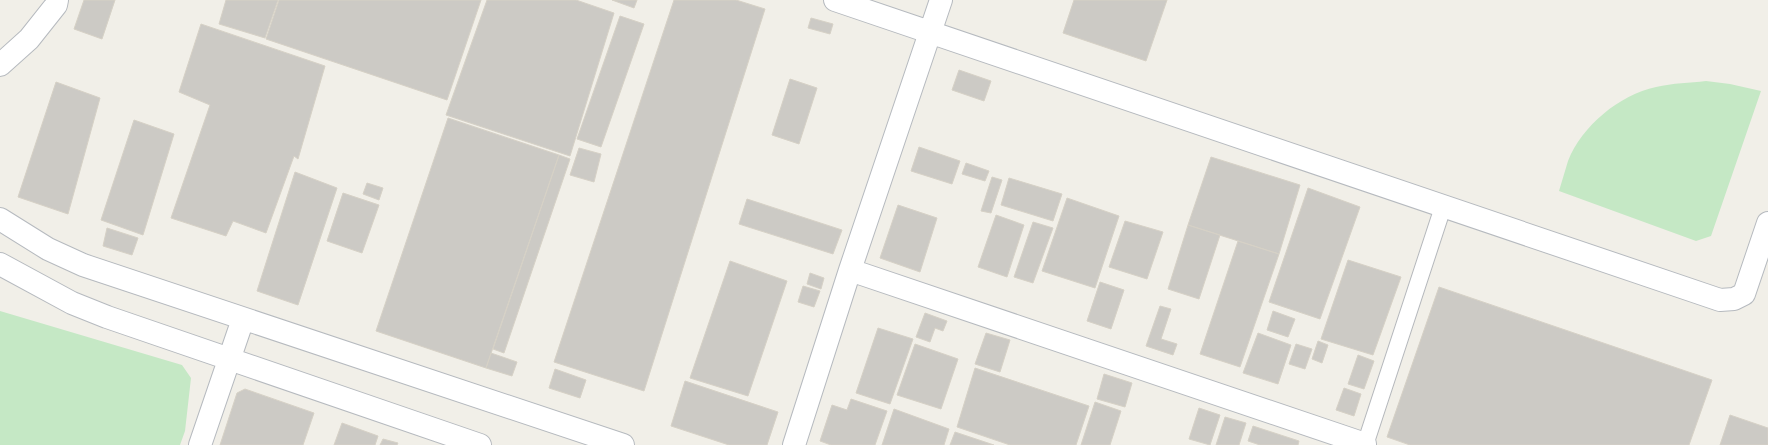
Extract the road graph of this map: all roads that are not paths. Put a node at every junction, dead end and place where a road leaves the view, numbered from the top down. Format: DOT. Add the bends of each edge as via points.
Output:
graph roads {
  1 [pos="835,0"];
  2 [pos="941,0"];
  3 [pos="53,2"];
  4 [pos="930,32"];
  5 [pos="0,65"];
  6 [pos="1443,207"];
  7 [pos="0,219"];
  8 [pos="1768,222"];
  9 [pos="0,264"];
  10 [pos="850,270"];
  11 [pos="243,318"];
  12 [pos="230,359"];
  13 [pos="200,445"];
  14 [pos="480,445"];
  15 [pos="623,445"];
  16 [pos="794,445"];
  17 [pos="1365,445"];
  1 -- 4 [label="street"];
  2 -- 4 [label="street"];
  3 -- 5 [label="street" via="29,39"];
  4 -- 6 [label="street"];
  4 -- 10 [label="street"];
  6 -- 8 [label="street" via="1720,300 1744,294"];
  6 -- 17 [label="street"];
  7 -- 11 [label="street" via="48,249 83,265"];
  9 -- 12 [label="street" via="72,303"];
  10 -- 16 [label="street"];
  10 -- 17 [label="street"];
  11 -- 12 [label="street"];
  11 -- 15 [label="street"];
  12 -- 13 [label="street"];
  12 -- 14 [label="street"];
}
